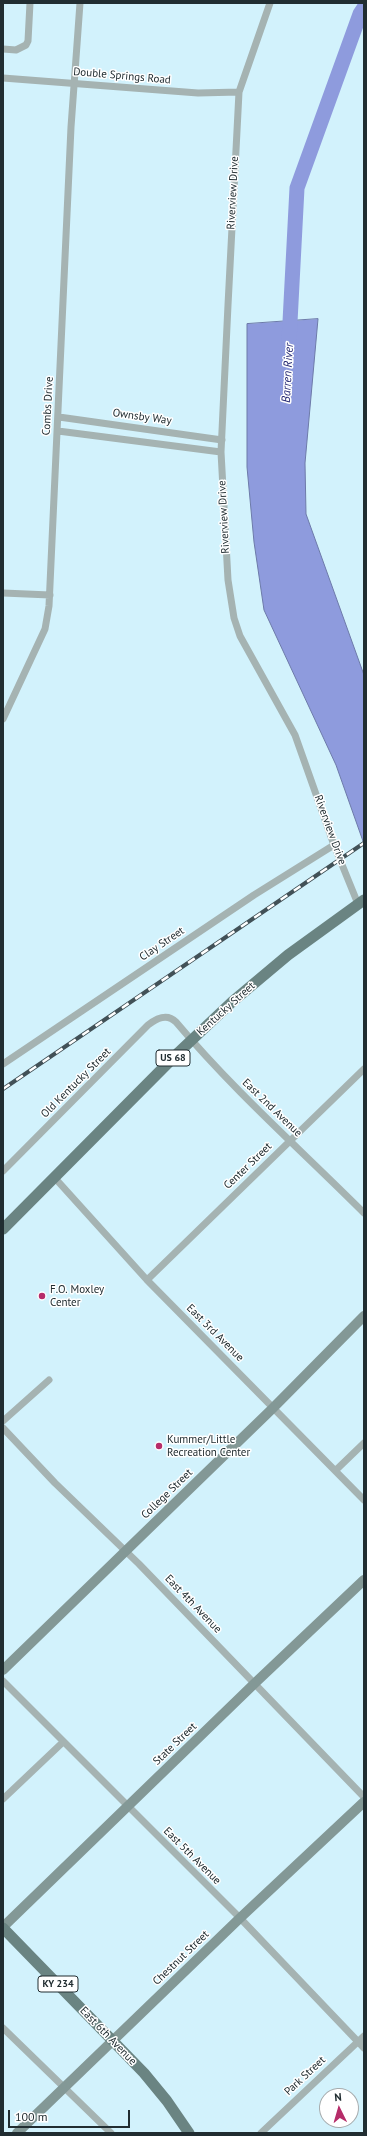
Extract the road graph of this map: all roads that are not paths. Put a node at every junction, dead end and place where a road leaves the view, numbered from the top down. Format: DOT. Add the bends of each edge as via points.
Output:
graph roads {
  1 [pos="30,3"];
  2 [pos="80,3"];
  3 [pos="270,3"];
  4 [pos="3,50"];
  5 [pos="3,78"];
  6 [pos="75,84"];
  7 [pos="239,92"];
  8 [pos="59,416"];
  9 [pos="58,431"];
  10 [pos="222,440"];
  11 [pos="221,452"];
  12 [pos="3,593"];
  13 [pos="50,595"];
  14 [pos="3,719"];
  15 [pos="334,844"];
  16 [pos="362,905"];
  17 [pos="168,1017"];
  18 [pos="191,1040"];
  19 [pos="3,1064"];
  20 [pos="364,1069"];
  21 [pos="290,1141"];
  22 [pos="3,1171"];
  23 [pos="54,1177"];
  24 [pos="364,1212"];
  25 [pos="3,1229"];
  26 [pos="147,1280"];
  27 [pos="364,1316"];
  28 [pos="49,1380"];
  29 [pos="273,1408"];
  30 [pos="3,1421"];
  31 [pos="3,1428"];
  32 [pos="364,1443"];
  33 [pos="336,1470"];
  34 [pos="364,1500"];
  35 [pos="126,1551"];
  36 [pos="364,1580"];
  37 [pos="3,1670"];
  38 [pos="3,1682"];
  39 [pos="254,1683"];
  40 [pos="62,1743"];
  41 [pos="364,1797"];
  42 [pos="3,1799"];
  43 [pos="364,1802"];
  44 [pos="127,1807"];
  45 [pos="240,1918"];
  46 [pos="3,1928"];
  47 [pos="3,2028"];
  48 [pos="364,2036"];
  49 [pos="113,2040"];
  50 [pos="358,2042"];
  51 [pos="364,2048"];
  52 [pos="64,2088"];
  53 [pos="17,2133"];
  54 [pos="111,2133"];
  55 [pos="189,2133"];
  56 [pos="261,2133"];
  1 -- 4 [label="street" via="26,46 16,50"];
  2 -- 6 [label="street, Combs Drive"];
  3 -- 7 [label="street, Riverview Drive"];
  5 -- 6 [label="street, Double Springs Road"];
  6 -- 7 [label="street, Double Springs Road" via="198,93"];
  6 -- 8 [label="street, Combs Drive"];
  7 -- 10 [label="street, Riverview Drive"];
  8 -- 9 [label="street, Combs Drive"];
  8 -- 10 [label="street, Ownsby Way"];
  9 -- 11 [label="street"];
  9 -- 13 [label="street, Combs Drive"];
  10 -- 11 [label="street, Riverview Drive"];
  11 -- 15 [label="street, Riverview Drive" via="228,580 234,618 248,653 295,735"];
  12 -- 13 [label="street"];
  13 -- 14 [label="street, Combs Drive" via="45,629"];
  15 -- 16 [label="street, Riverview Drive"];
  15 -- 19 [label="street, Clay Street"];
  16 -- 18 [label="main road, Kentucky Street / US 68" via="262,976"];
  17 -- 18 [label="street, East 2nd Avenue" via="176,1022"];
  17 -- 22 [label="street, Old Kentucky Street" via="158,1019 148,1026"];
  18 -- 21 [label="street, East 2nd Avenue"];
  18 -- 23 [label="main road, Kentucky Street / US 68"];
  20 -- 21 [label="street, Center Street"];
  21 -- 24 [label="street, East 2nd Avenue"];
  21 -- 26 [label="street, Center Street"];
  23 -- 25 [label="main road, Kentucky Street / US 68"];
  23 -- 26 [label="street, East 3rd Avenue"];
  26 -- 29 [label="street, East 3rd Avenue"];
  27 -- 29 [label="street, College Street"];
  28 -- 30 [label="street"];
  29 -- 33 [label="street, East 3rd Avenue"];
  29 -- 35 [label="street, College Street"];
  31 -- 35 [label="street, East 4th Avenue"];
  32 -- 33 [label="street"];
  33 -- 34 [label="street, East 3rd Avenue"];
  35 -- 37 [label="street, College Street"];
  35 -- 39 [label="street, East 4th Avenue"];
  36 -- 39 [label="street, State Street"];
  38 -- 40 [label="street, East 5th Avenue"];
  39 -- 41 [label="street, East 4th Avenue"];
  39 -- 44 [label="street, State Street"];
  40 -- 42 [label="street"];
  40 -- 44 [label="street, East 5th Avenue"];
  43 -- 45 [label="street, Chestnut Street"];
  44 -- 45 [label="street, East 5th Avenue"];
  44 -- 46 [label="street, State Street"];
  45 -- 49 [label="street, Chestnut Street"];
  45 -- 50 [label="street, East 5th Avenue"];
  46 -- 49 [label="main road, East 6th Avenue / KY 234"];
  47 -- 52 [label="street"];
  48 -- 50 [label="street, Park Street"];
  49 -- 52 [label="street, Chestnut Street"];
  49 -- 55 [label="main road, East 6th Avenue / KY 234" via="160,2091"];
  50 -- 51 [label="street, East 5th Avenue"];
  50 -- 56 [label="street, Park Street"];
  52 -- 53 [label="street, Chestnut Street"];
  52 -- 54 [label="street"];
}
